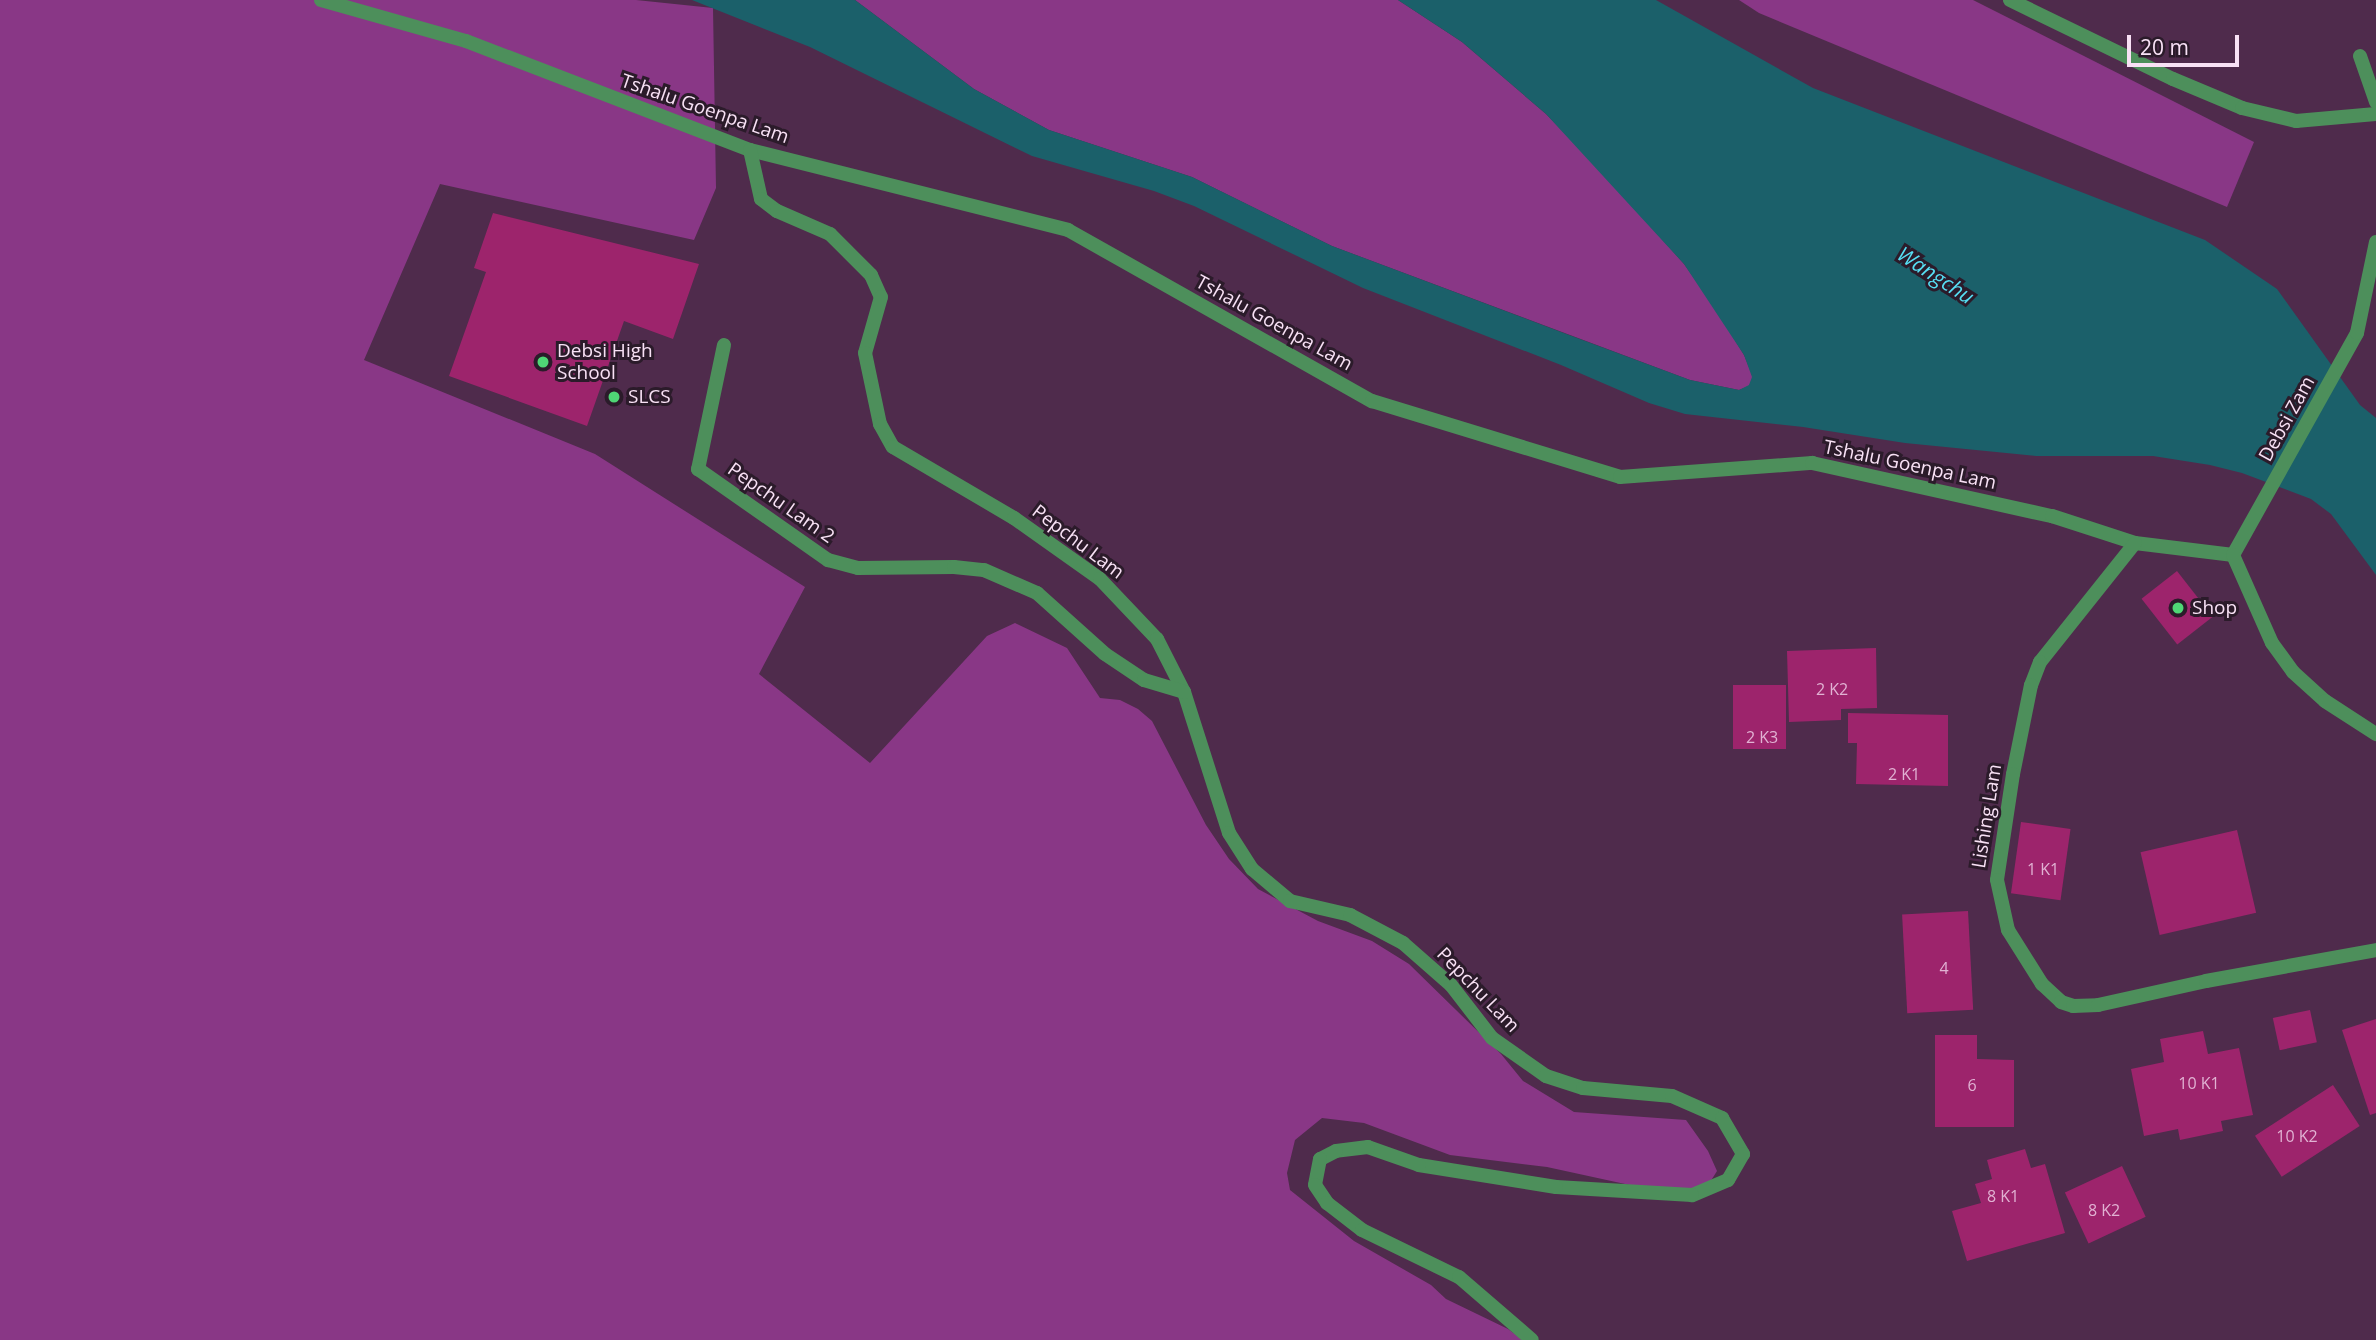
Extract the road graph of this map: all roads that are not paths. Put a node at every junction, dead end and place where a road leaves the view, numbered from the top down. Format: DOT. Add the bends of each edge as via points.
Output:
graph roads {
  1 [pos="321,0"];
  2 [pos="2010,0"];
  3 [pos="2360,56"];
  4 [pos="2376,102"];
  5 [pos="2376,114"];
  6 [pos="750,150"];
  7 [pos="2376,242"];
  8 [pos="724,345"];
  9 [pos="2134,542"];
  10 [pos="2233,555"];
  11 [pos="1184,692"];
  12 [pos="2376,734"];
  13 [pos="2376,950"];
  14 [pos="1532,1340"];
  1 -- 6 [label="street, Tshalu Goenpa Lam" via="466,41"];
  2 -- 5 [label="street" via="2242,108 2296,121"];
  3 -- 4 [label="street"];
  6 -- 9 [label="street, Tshalu Goenpa Lam" via="1068,230 1372,401 1620,477 1812,463 2052,516"];
  6 -- 11 [label="street, Pepchu Lam" via="761,199 830,234 871,275 881,298 865,353 880,424 893,447 1014,518 1100,579 1157,639"];
  7 -- 10 [label="street, Debsi Zam" via="2357,333"];
  8 -- 11 [label="street, Pepchu Lam 2" via="698,469 828,560 858,568 985,570 1037,593 1105,654 1144,680"];
  9 -- 10 [label="street, Tshalu Goenpa Lam"];
  9 -- 13 [label="street, Lishing Lam" via="2040,662 2031,685 1997,880 2008,930 2042,984 2061,1002 2073,1006 2098,1005"];
  10 -- 12 [label="street" via="2273,643 2293,672 2325,701"];
  11 -- 14 [label="street, Pepchu Lam" via="1230,834 1252,869 1290,901 1350,915 1403,943 1451,985 1492,1038 1546,1076 1583,1088 1672,1096 1722,1118 1743,1154 1728,1180 1692,1195 1556,1187 1419,1165 1368,1147 1336,1151 1320,1159 1315,1185 1326,1203 1362,1230 1459,1277"];
}
